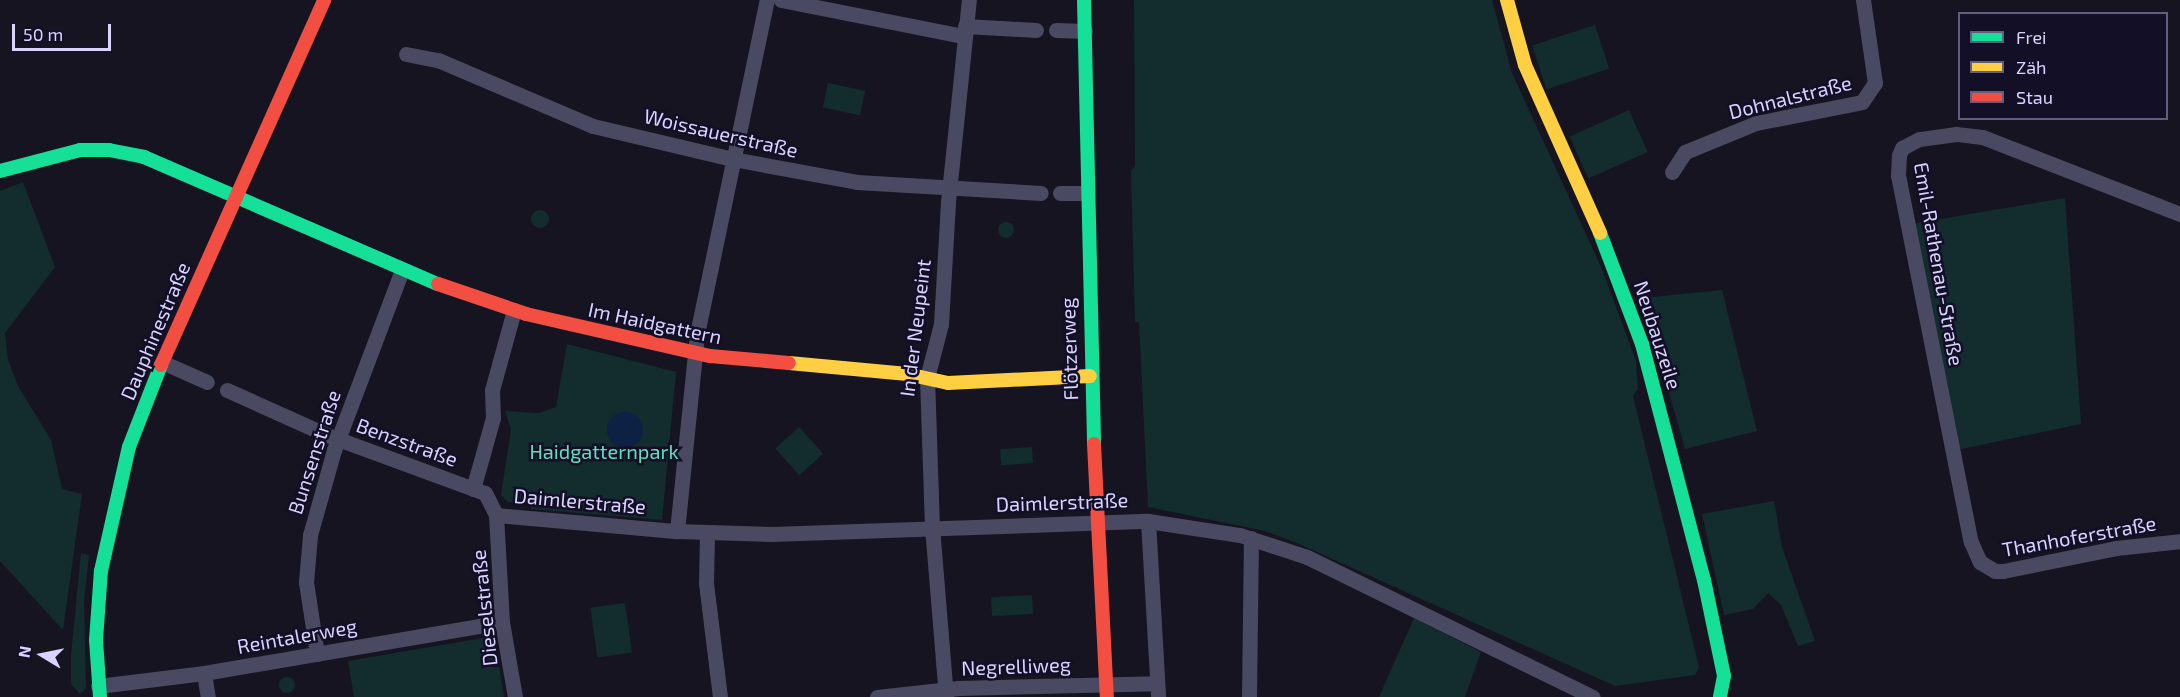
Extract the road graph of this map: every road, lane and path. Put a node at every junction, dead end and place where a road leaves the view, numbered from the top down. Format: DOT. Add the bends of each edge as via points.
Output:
graph roads {
  1 [pos="324,0"];
  2 [pos="766,0"];
  3 [pos="781,0"];
  4 [pos="969,0"];
  5 [pos="1084,0"];
  6 [pos="1507,0"];
  7 [pos="1863,0"];
  8 [pos="1036,30"];
  9 [pos="1056,30"];
  10 [pos="964,31"];
  11 [pos="1085,31"];
  12 [pos="406,54"];
  13 [pos="733,159"];
  14 [pos="0,170"];
  15 [pos="1672,172"];
  16 [pos="950,189"];
  17 [pos="1041,193"];
  18 [pos="1060,193"];
  19 [pos="1086,193"];
  20 [pos="235,196"];
  21 [pos="2180,214"];
  22 [pos="402,270"];
  23 [pos="513,310"];
  24 [pos="695,353"];
  25 [pos="162,362"];
  26 [pos="1090,376"];
  27 [pos="927,378"];
  28 [pos="207,382"];
  29 [pos="226,390"];
  30 [pos="338,439"];
  31 [pos="473,489"];
  32 [pos="496,515"];
  33 [pos="1098,520"];
  34 [pos="1148,521"];
  35 [pos="932,528"];
  36 [pos="677,531"];
  37 [pos="707,532"];
  38 [pos="1251,538"];
  39 [pos="2180,541"];
  40 [pos="1986,567"];
  41 [pos="502,622"];
  42 [pos="317,654"];
  43 [pos="204,674"];
  44 [pos="1157,690"];
  45 [pos="1107,691"];
  46 [pos="946,693"];
  47 [pos="98,694"];
  48 [pos="208,697"];
  49 [pos="515,697"];
  50 [pos="720,697"];
  51 [pos="877,697"];
  52 [pos="1250,697"];
  53 [pos="1593,697"];
  54 [pos="1720,697"];
  1 -- 20 [label="street, Dauphinestraße"];
  2 -- 13 [label="street"];
  3 -- 10 [label="street"];
  4 -- 10 [label="street, In der Neupeint"];
  5 -- 11 [label="street, Flötzerweg"];
  6 -- 54 [label="street, Neubauzeile" via="1525,65 1597,224 1642,344 1704,580 1724,676"];
  7 -- 15 [label="street, Dohnalstraße" via="1875,62 1875,83 1870,96 1855,106 1778,118 1737,130 1686,152"];
  8 -- 10 [label="street"];
  9 -- 11 [label="street"];
  10 -- 16 [label="street, In der Neupeint"];
  11 -- 19 [label="street, Flötzerweg"];
  12 -- 13 [label="street, Woissauerstraße" via="438,60 593,126"];
  13 -- 16 [label="street, Woissauerstraße" via="840,180"];
  13 -- 24 [label="street"];
  14 -- 20 [label="street, Im Haidgattern" via="64,153 109,150 160,162"];
  16 -- 17 [label="street, Woissauerstraße"];
  16 -- 27 [label="street, In der Neupeint" via="941,324"];
  18 -- 19 [label="street"];
  19 -- 26 [label="street, Flötzerweg"];
  20 -- 22 [label="street, Im Haidgattern"];
  20 -- 25 [label="street, Dauphinestraße"];
  21 -- 40 [label="street, Emil-Rathenau-Straße" via="1982,137 1945,134 1919,139 1902,148 1898,174 1971,542"];
  22 -- 23 [label="street, Im Haidgattern"];
  22 -- 30 [label="street, Bunsenstraße"];
  23 -- 24 [label="street, Im Haidgattern"];
  23 -- 31 [label="street" via="492,390 493,417"];
  24 -- 27 [label="street, Im Haidgattern"];
  24 -- 36 [label="street"];
  25 -- 28 [label="street"];
  25 -- 47 [label="street, Dauphinestraße" via="129,447 105,543 97,604"];
  26 -- 27 [label="street, Im Haidgattern" via="948,383"];
  26 -- 33 [label="street, Flötzerweg"];
  27 -- 35 [label="street, In der Neupeint"];
  29 -- 30 [label="street, Benzstraße"];
  30 -- 31 [label="street, Benzstraße"];
  30 -- 42 [label="street, Bunsenstraße" via="315,514 306,560"];
  31 -- 32 [label="street, Benzstraße" via="485,493"];
  32 -- 36 [label="street, Daimlerstraße"];
  32 -- 41 [label="street, Dieselstraße"];
  33 -- 34 [label="street, Daimlerstraße"];
  33 -- 35 [label="street, Daimlerstraße"];
  33 -- 45 [label="street, Flötzerweg"];
  34 -- 38 [label="street, Daimlerstraße"];
  34 -- 44 [label="street"];
  35 -- 37 [label="street, Daimlerstraße" via="771,534"];
  35 -- 46 [label="street, In der Neupeint"];
  36 -- 37 [label="street, Daimlerstraße"];
  37 -- 50 [label="street" via="706,583"];
  38 -- 52 [label="street"];
  38 -- 53 [label="street, Daimlerstraße" via="1307,557"];
  39 -- 40 [label="street, Thanhoferstraße" via="2116,548 2003,571"];
  41 -- 42 [label="street, Reintalerweg"];
  41 -- 49 [label="street, Dieselstraße"];
  42 -- 43 [label="street, Reintalerweg"];
  43 -- 47 [label="street, Reintalerweg"];
  43 -- 48 [label="street"];
  44 -- 45 [label="street, Negrelliweg"];
  45 -- 46 [label="street, Negrelliweg"];
  46 -- 51 [label="street, Negrelliweg"];
}
